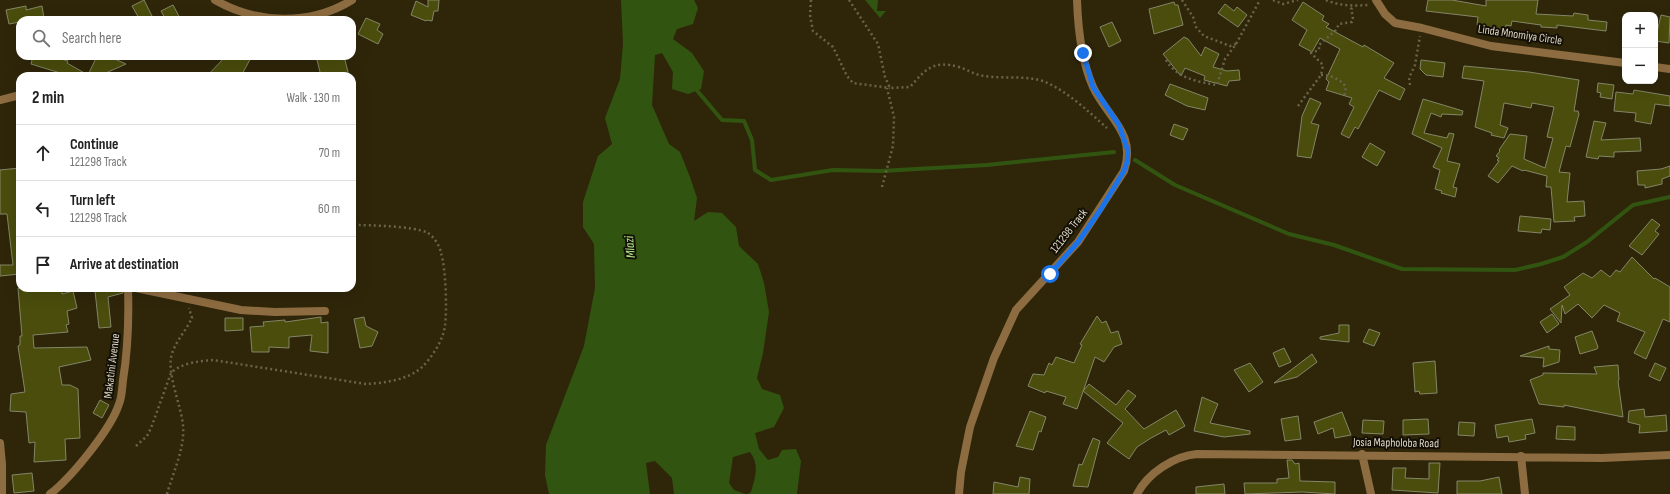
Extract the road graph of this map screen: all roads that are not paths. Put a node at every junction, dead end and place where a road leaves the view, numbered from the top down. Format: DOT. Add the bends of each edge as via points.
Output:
graph roads {
  1 [pos="215,0"];
  2 [pos="352,0"];
  3 [pos="1077,0"];
  4 [pos="1377,2"];
  5 [pos="255,16"];
  6 [pos="312,16"];
  7 [pos="1622,63"];
  8 [pos="1658,67"];
  9 [pos="1670,69"];
  10 [pos="16,96"];
  11 [pos="0,100"];
  12 [pos="128,292"];
  13 [pos="156,292"];
  14 [pos="325,311"];
  15 [pos="0,443"];
  16 [pos="1362,454"];
  17 [pos="1670,455"];
  18 [pos="1521,456"];
  19 [pos="2,494"];
  20 [pos="50,494"];
  21 [pos="959,494"];
  22 [pos="1137,494"];
  23 [pos="1371,494"];
  24 [pos="1526,494"];
  1 -- 5 [label="street"];
  2 -- 6 [label="street" via="326,13"];
  3 -- 21 [label="street, 121298 Track" via="1080,35 1087,69 1100,98 1119,125 1128,151 1127,162 1124,171 1078,242 1016,310 994,358 970,427"];
  4 -- 7 [label="street, Linda Mnomiya Circle" via="1395,23 1491,46"];
  8 -- 9 [label="street"];
  10 -- 11 [label="street"];
  12 -- 20 [label="street, Makatini Avenue" via="128,330 119,404 84,458"];
  13 -- 14 [label="street" via="241,310"];
  15 -- 19 [label="street"];
  16 -- 18 [label="street, Josia Mapholoba Road"];
  16 -- 22 [label="street, Josia Mapholoba Road" via="1190,455 1170,462 1149,479"];
  16 -- 23 [label="street"];
  17 -- 18 [label="street, Josia Mapholoba Road" via="1602,458"];
  18 -- 24 [label="street"];
}
